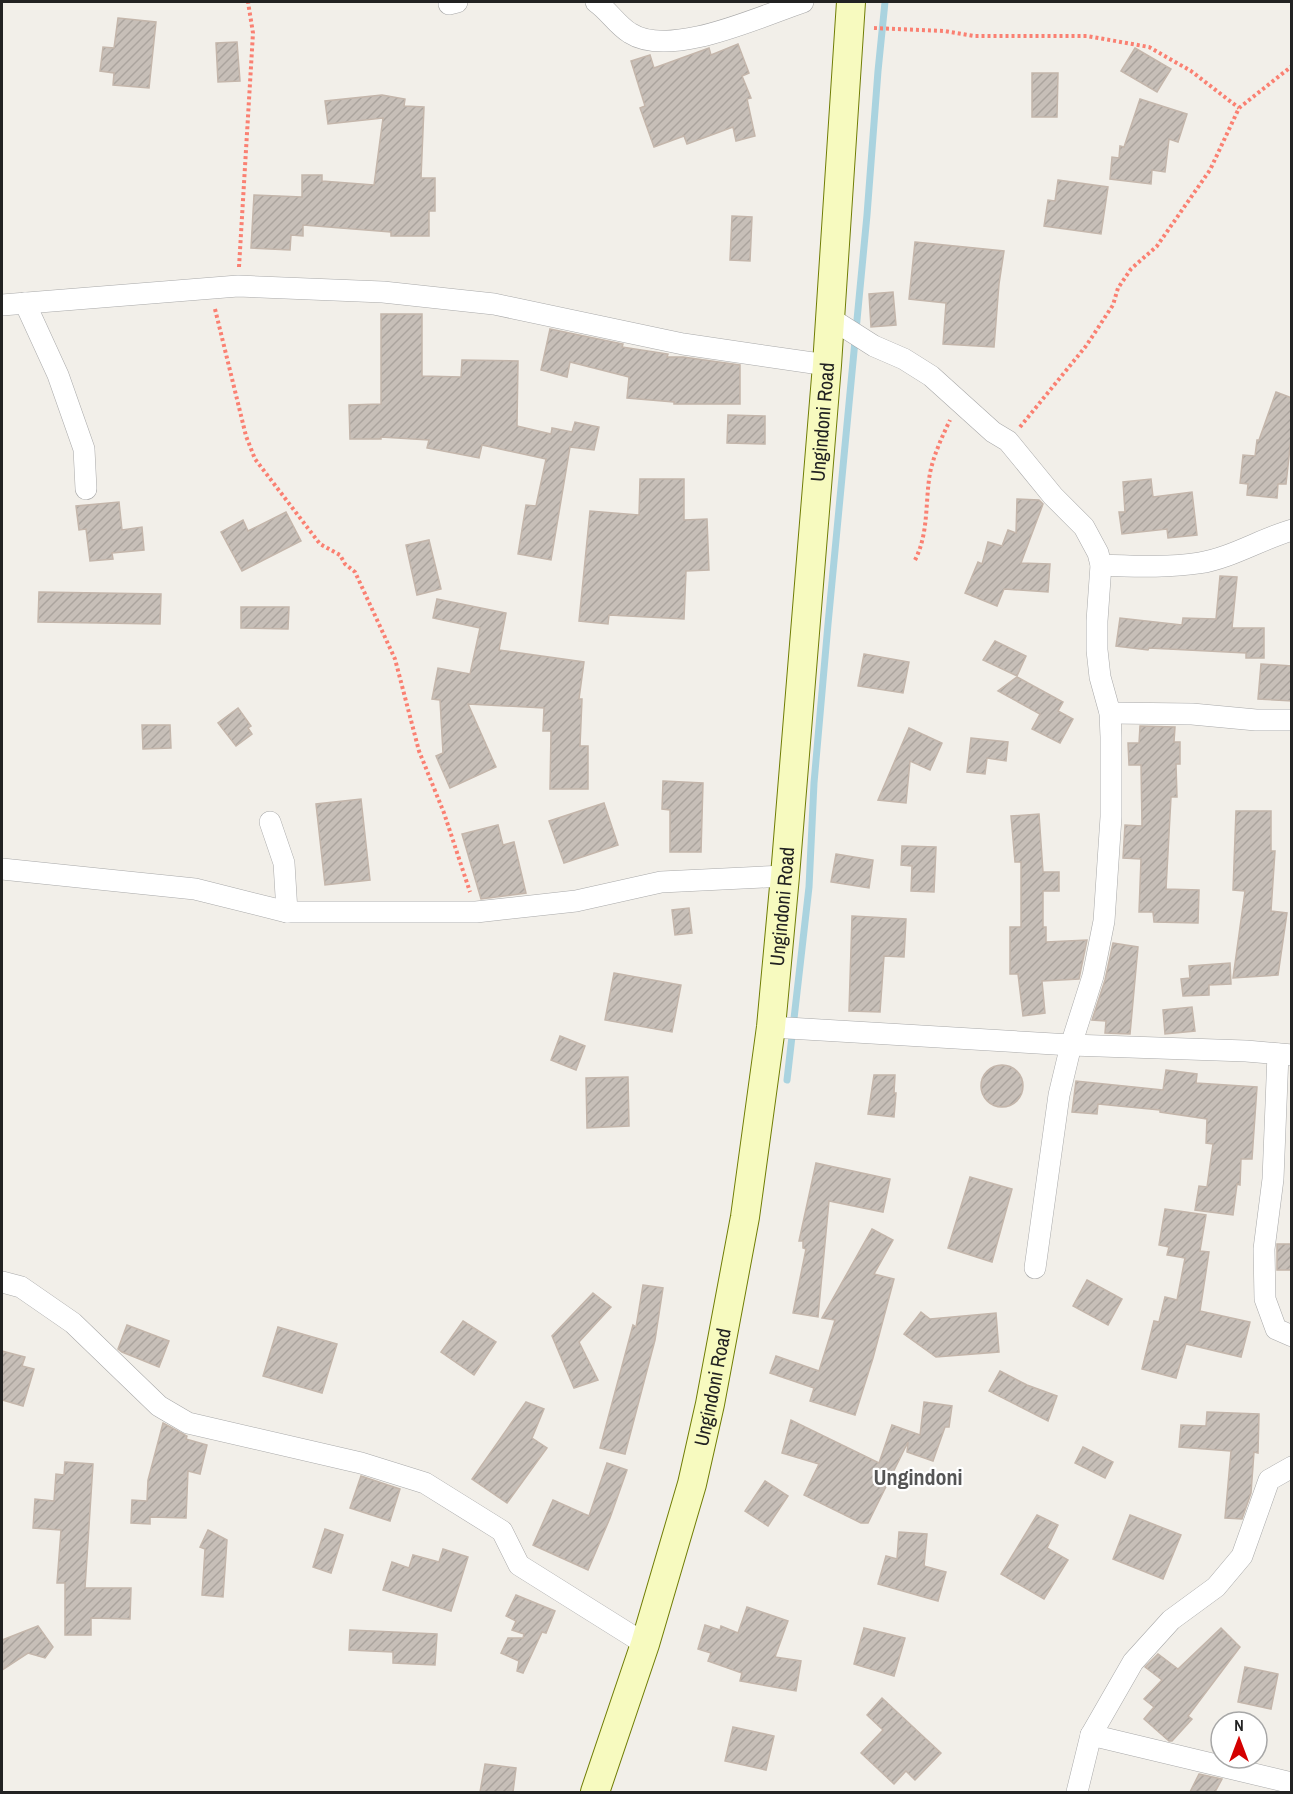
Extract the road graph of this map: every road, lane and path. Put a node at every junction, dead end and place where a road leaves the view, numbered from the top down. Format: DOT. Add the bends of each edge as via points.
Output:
graph roads {
  1 [pos="248,2"];
  2 [pos="597,2"];
  3 [pos="803,2"];
  4 [pos="850,13"];
  5 [pos="1292,66"];
  6 [pos="1239,108"];
  7 [pos="238,286"];
  8 [pos="209,288"];
  9 [pos="25,303"];
  10 [pos="2,305"];
  11 [pos="830,318"];
  12 [pos="827,365"];
  13 [pos="958,400"];
  14 [pos="1008,441"];
  15 [pos="86,489"];
  16 [pos="1292,530"];
  17 [pos="915,560"];
  18 [pos="1101,565"];
  19 [pos="1110,713"];
  20 [pos="1292,720"];
  21 [pos="270,822"];
  22 [pos="2,869"];
  23 [pos="785,876"];
  24 [pos="287,912"];
  25 [pos="476,912"];
  26 [pos="771,1027"];
  27 [pos="1071,1045"];
  28 [pos="1285,1055"];
  29 [pos="1035,1268"];
  30 [pos="2,1282"];
  31 [pos="1292,1336"];
  32 [pos="1292,1467"];
  33 [pos="645,1644"];
  34 [pos="1090,1735"];
  35 [pos="1292,1783"];
  36 [pos="595,1792"];
  37 [pos="1077,1792"];
  1 -- 7 [label="path" via="253,33"];
  2 -- 3 [label="street" via="630,33 654,41 698,38"];
  4 -- 6 [label="path" via="974,36 1088,36 1149,47 1191,71"];
  4 -- 11 [label="main road, Ungindoni Road"];
  5 -- 6 [label="path"];
  6 -- 14 [label="path" via="1210,171 1157,246 1124,279 1113,305 1086,346"];
  7 -- 8 [label="street"];
  7 -- 12 [label="street" via="383,292 494,304 683,344"];
  8 -- 9 [label="street"];
  8 -- 25 [label="path" via="255,459 320,544 340,555 355,572 395,659 419,751"];
  9 -- 10 [label="street"];
  9 -- 15 [label="street" via="58,375 84,449"];
  11 -- 12 [label="main road, Ungindoni Road"];
  11 -- 13 [label="street" via="931,376"];
  12 -- 23 [label="main road, Ungindoni Road"];
  13 -- 14 [label="street"];
  13 -- 17 [label="path" via="933,458 924,537"];
  14 -- 18 [label="street" via="1084,527"];
  16 -- 18 [label="street" via="1200,563"];
  18 -- 19 [label="street" via="1097,650"];
  19 -- 20 [label="street"];
  19 -- 27 [label="street" via="1111,817 1104,921 1093,976"];
  21 -- 24 [label="street" via="284,863"];
  22 -- 24 [label="street" via="195,889"];
  23 -- 25 [label="street" via="661,882 576,901"];
  23 -- 26 [label="main road, Ungindoni Road"];
  24 -- 25 [label="street"];
  26 -- 27 [label="street"];
  26 -- 33 [label="main road, Ungindoni Road" via="745,1217 710,1404 692,1484"];
  27 -- 28 [label="street"];
  27 -- 29 [label="street" via="1059,1095"];
  28 -- 31 [label="street" via="1264,1249 1265,1299 1276,1329"];
  30 -- 33 [label="street" via="21,1287 73,1323 159,1406 188,1423 361,1463 425,1483 502,1530 519,1565"];
  32 -- 34 [label="street" via="1269,1480 1242,1556 1216,1587 1171,1620 1133,1662"];
  33 -- 36 [label="main road, Ungindoni Road"];
  34 -- 35 [label="street"];
  34 -- 37 [label="street"];
}
